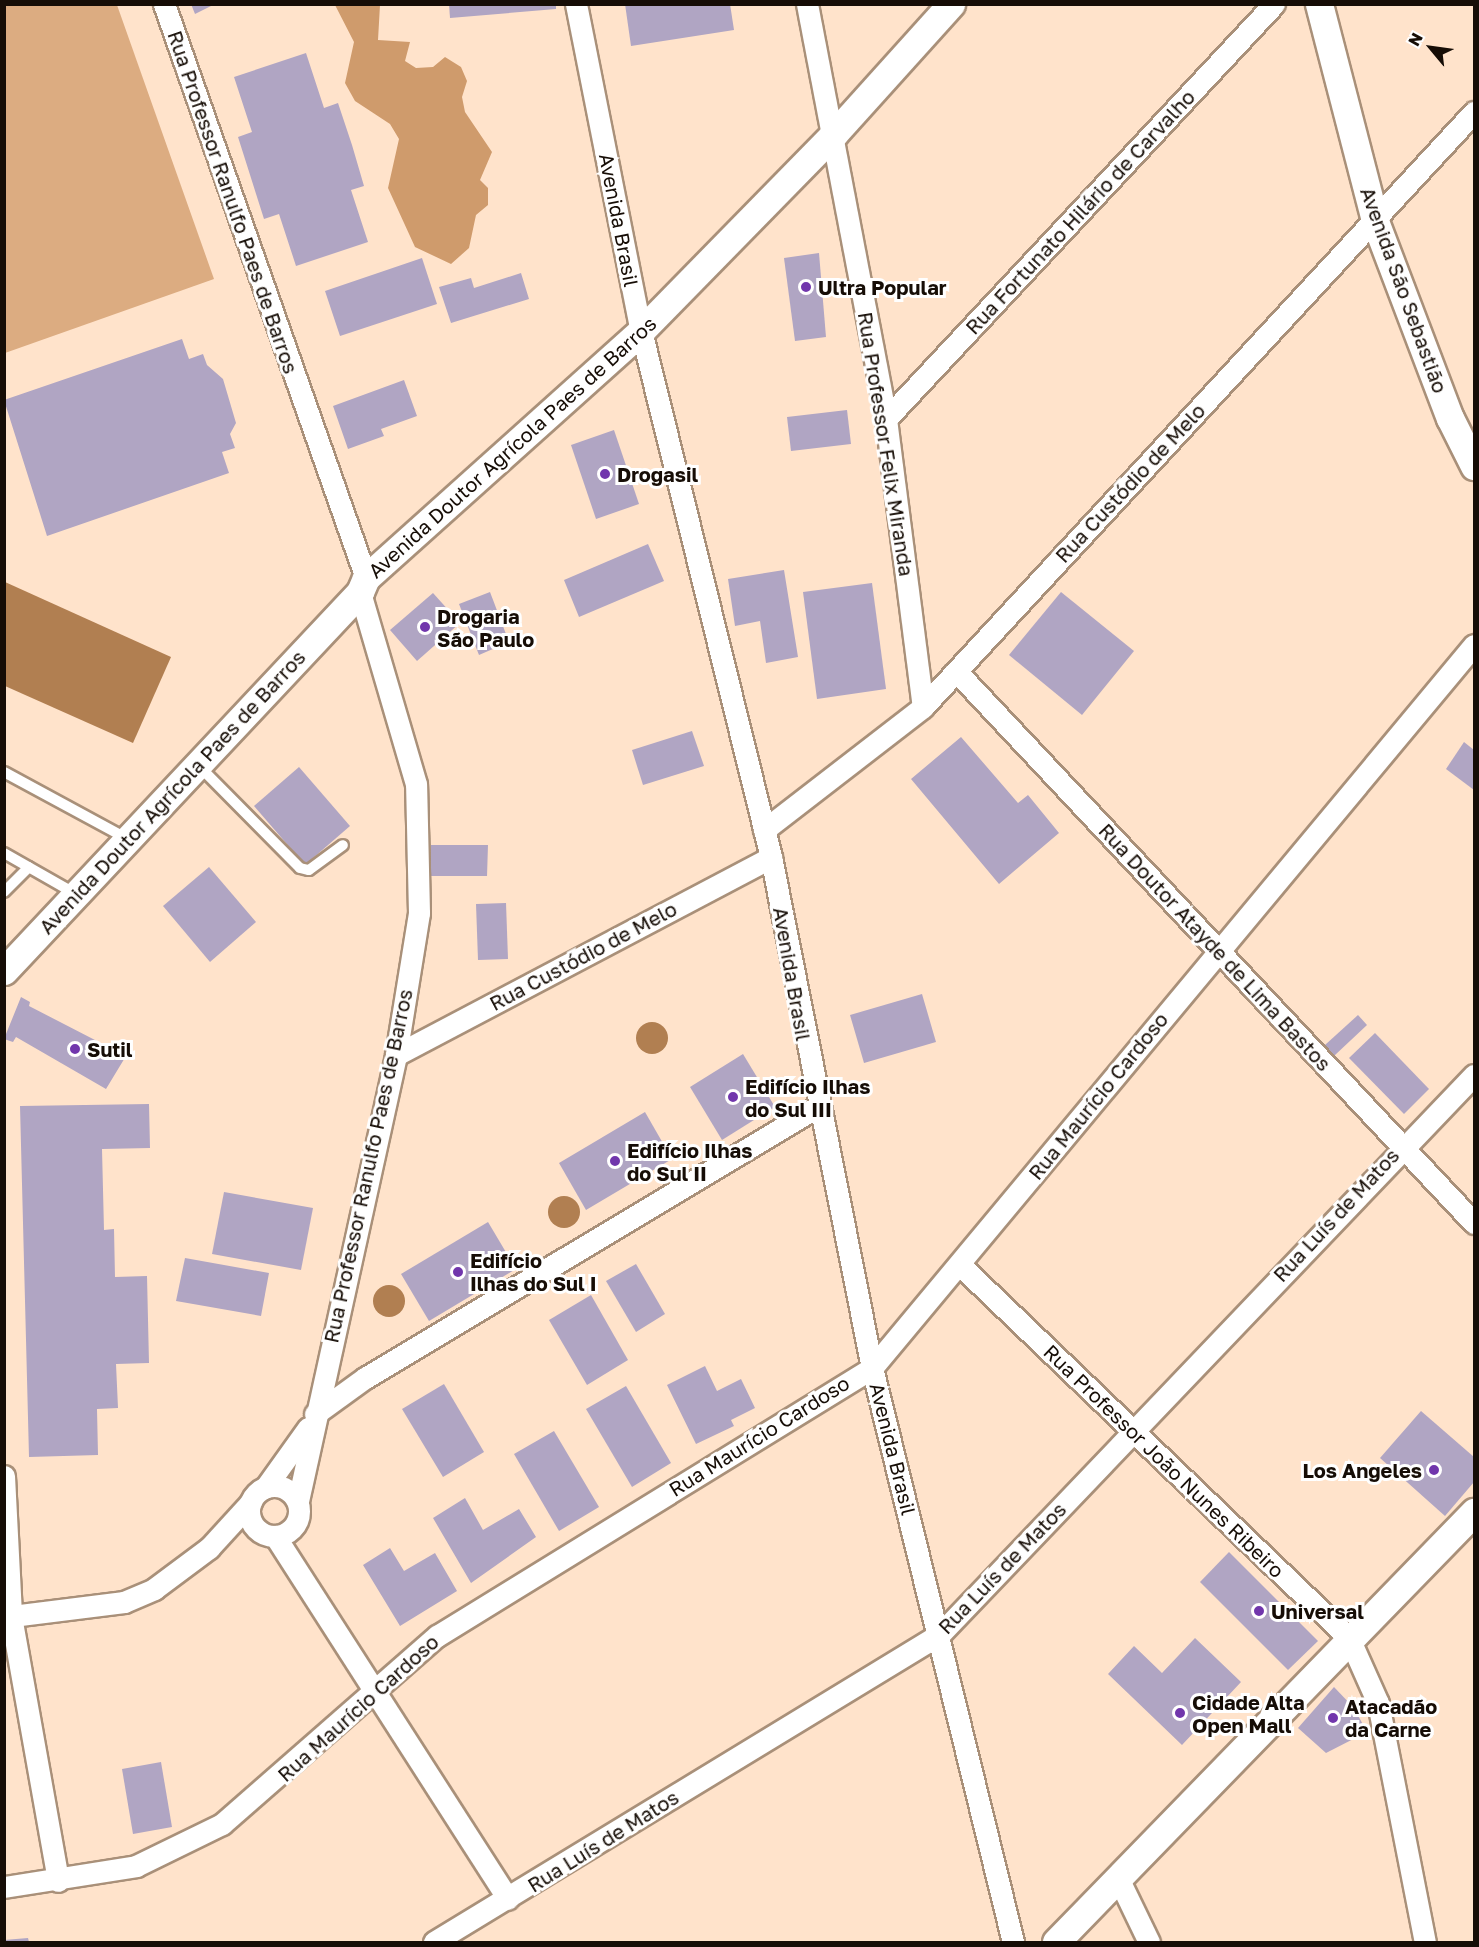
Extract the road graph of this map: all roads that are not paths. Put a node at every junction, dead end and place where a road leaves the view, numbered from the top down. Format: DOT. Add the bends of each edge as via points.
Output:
graph roads {
  1 [pos="164,4"];
  2 [pos="576,4"];
  3 [pos="807,4"];
  4 [pos="951,4"];
  5 [pos="1274,4"];
  6 [pos="1318,4"];
  7 [pos="1474,112"];
  8 [pos="834,134"];
  9 [pos="1375,220"];
  10 [pos="641,331"];
  11 [pos="886,419"];
  12 [pos="1474,466"];
  13 [pos="363,585"];
  14 [pos="1474,645"];
  15 [pos="956,671"];
  16 [pos="923,707"];
  17 [pos="197,764"];
  18 [pos="4,772"];
  19 [pos="764,830"];
  20 [pos="128,839"];
  21 [pos="343,845"];
  22 [pos="4,853"];
  23 [pos="771,857"];
  24 [pos="29,867"];
  25 [pos="4,892"];
  26 [pos="77,895"];
  27 [pos="1217,950"];
  28 [pos="4,971"];
  29 [pos="396,1055"];
  30 [pos="1474,1075"];
  31 [pos="817,1107"];
  32 [pos="1403,1145"];
  33 [pos="1474,1223"];
  34 [pos="960,1264"];
  35 [pos="872,1368"];
  36 [pos="324,1374"];
  37 [pos="365,1378"];
  38 [pos="313,1419"];
  39 [pos="1133,1431"];
  40 [pos="4,1476"];
  41 [pos="258,1495"];
  42 [pos="298,1510"];
  43 [pos="1474,1512"];
  44 [pos="266,1533"];
  45 [pos="209,1548"];
  46 [pos="297,1573"];
  47 [pos="8,1616"];
  48 [pos="940,1634"];
  49 [pos="1349,1638"];
  50 [pos="372,1694"];
  51 [pos="1119,1880"];
  52 [pos="58,1881"];
  53 [pos="4,1887"];
  54 [pos="508,1899"];
  55 [pos="434,1942"];
  56 [pos="1013,1942"];
  57 [pos="1056,1942"];
  58 [pos="1149,1942"];
  59 [pos="1425,1942"];
  1 -- 13 [label="street, Rua Professor Ranulfo Paes de Barros" via="303,400"];
  2 -- 10 [label="street, Avenida Brasil"];
  3 -- 8 [label="street, Rua Professor Felix Miranda"];
  4 -- 8 [label="street, Avenida Doutor Agrícola Paes de Barros"];
  5 -- 11 [label="street, Rua Fortunato Hilário de Carvalho"];
  6 -- 9 [label="street, Avenida São Sebastião"];
  7 -- 9 [label="street, Rua Custódio de Melo"];
  8 -- 10 [label="street, Avenida Doutor Agrícola Paes de Barros"];
  8 -- 11 [label="street, Rua Professor Felix Miranda"];
  9 -- 12 [label="street, Avenida São Sebastião" via="1450,418"];
  9 -- 15 [label="street, Rua Custódio de Melo"];
  10 -- 13 [label="street, Avenida Doutor Agrícola Paes de Barros"];
  10 -- 19 [label="street, Avenida Brasil"];
  11 -- 16 [label="street, Rua Professor Felix Miranda"];
  13 -- 17 [label="street, Avenida Doutor Agrícola Paes de Barros"];
  13 -- 29 [label="street, Rua Professor Ranulfo Paes de Barros" via="416,784 419,913"];
  14 -- 27 [label="street, Rua Maurício Cardoso"];
  15 -- 16 [label="street, Rua Custódio de Melo"];
  15 -- 27 [label="street, Rua Doutor Atayde de Lima Bastos"];
  16 -- 19 [label="street, Rua Custódio de Melo"];
  17 -- 20 [label="street, Avenida Doutor Agrícola Paes de Barros"];
  17 -- 21 [label="lane" via="300,868 309,870"];
  18 -- 20 [label="lane"];
  19 -- 23 [label="street, Avenida Brasil"];
  20 -- 26 [label="street, Avenida Doutor Agrícola Paes de Barros"];
  22 -- 24 [label="lane"];
  23 -- 29 [label="street, Rua Custódio de Melo"];
  23 -- 31 [label="street, Avenida Brasil"];
  24 -- 25 [label="lane"];
  24 -- 26 [label="lane"];
  26 -- 28 [label="street, Avenida Doutor Agrícola Paes de Barros"];
  27 -- 32 [label="street, Rua Doutor Atayde de Lima Bastos"];
  27 -- 34 [label="street, Rua Maurício Cardoso"];
  29 -- 36 [label="street, Rua Professor Ranulfo Paes de Barros"];
  30 -- 32 [label="street, Rua Luís de Matos"];
  31 -- 35 [label="street, Avenida Brasil"];
  31 -- 37 [label="street"];
  32 -- 33 [label="street, Rua Doutor Atayde de Lima Bastos"];
  32 -- 39 [label="street, Rua Luís de Matos"];
  34 -- 35 [label="street, Rua Maurício Cardoso"];
  34 -- 39 [label="street, Rua Professor João Nunes Ribeiro"];
  35 -- 48 [label="street, Avenida Brasil"];
  35 -- 50 [label="street, Rua Maurício Cardoso" via="437,1636"];
  36 -- 37 [label="street"];
  36 -- 38 [label="street, Rua Professor Ranulfo Paes de Barros"];
  37 -- 38 [label="street"];
  38 -- 41 [label="street, Rua Professor Ranulfo Paes de Barros"];
  38 -- 42 [label="street, Rua Professor Ranulfo Paes de Barros"];
  39 -- 48 [label="street, Rua Luís de Matos"];
  39 -- 49 [label="street, Rua Professor João Nunes Ribeiro"];
  40 -- 47 [label="street"];
  41 -- 42 [label="street" via="284,1487"];
  41 -- 44 [label="street" via="251,1521"];
  41 -- 45 [label="street"];
  42 -- 44 [label="street" via="292,1529"];
  42 -- 46 [label="street, Rua Professor Ranulfo Paes de Barros"];
  43 -- 49 [label="street"];
  44 -- 45 [label="street"];
  44 -- 46 [label="street"];
  45 -- 47 [label="street" via="154,1589 124,1602"];
  46 -- 50 [label="street"];
  47 -- 52 [label="street"];
  48 -- 54 [label="street, Rua Luís de Matos"];
  48 -- 56 [label="street, Avenida Brasil"];
  49 -- 51 [label="street"];
  49 -- 59 [label="street, Rua Professor João Nunes Ribeiro" via="1378,1703"];
  50 -- 52 [label="street, Rua Maurício Cardoso" via="222,1824 136,1866"];
  50 -- 54 [label="street"];
  51 -- 57 [label="street"];
  51 -- 58 [label="street"];
  52 -- 53 [label="street, Rua Maurício Cardoso"];
  54 -- 55 [label="street, Rua Luís de Matos"];
}
